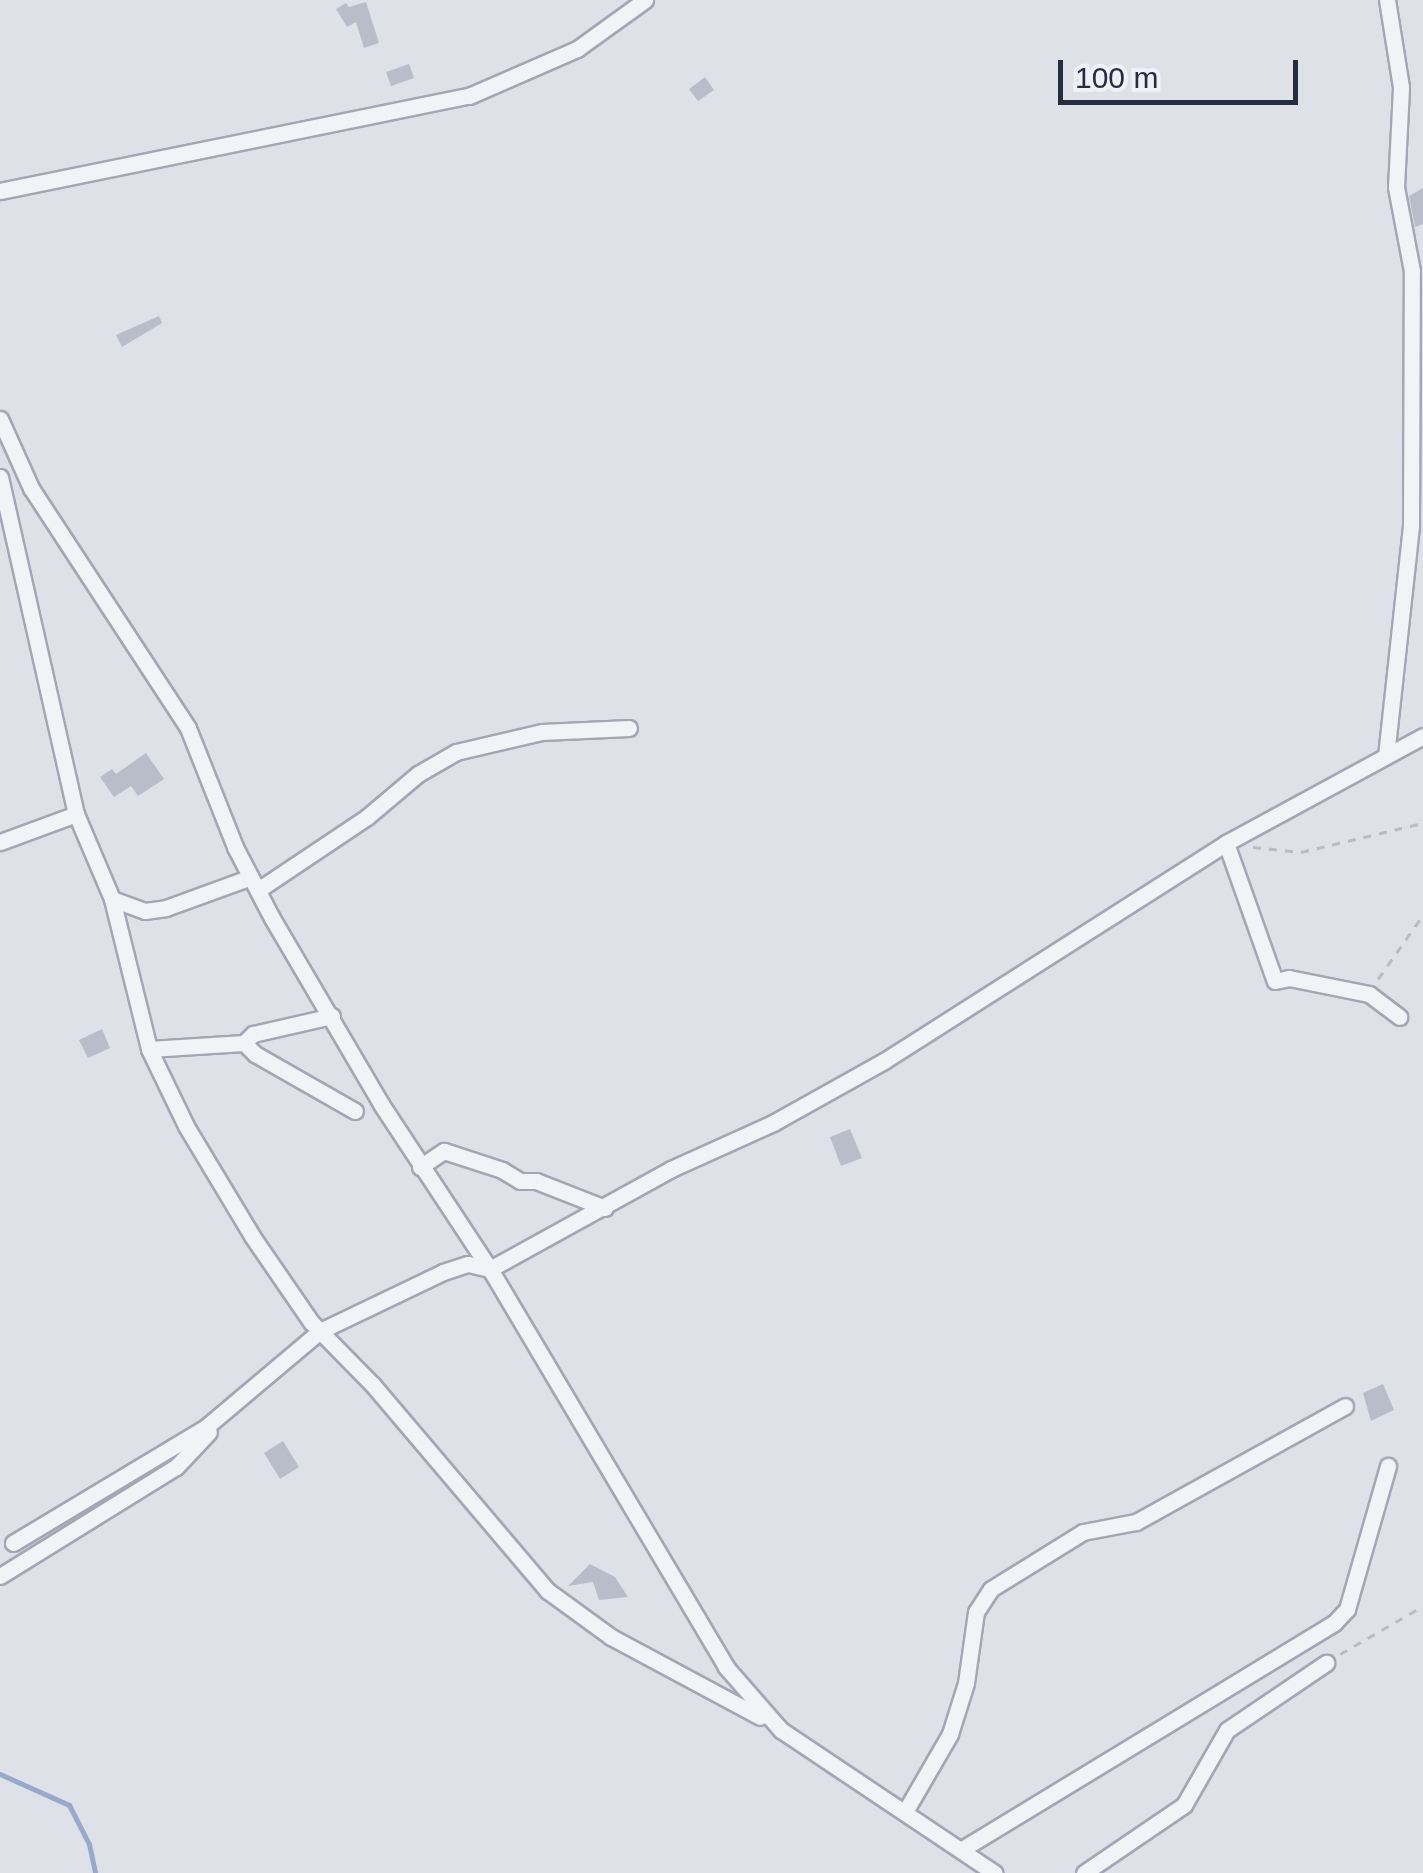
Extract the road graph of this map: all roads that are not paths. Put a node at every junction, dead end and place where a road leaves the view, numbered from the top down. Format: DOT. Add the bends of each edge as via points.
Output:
graph roads {
  1 [pos="645,0"];
  2 [pos="1387,0"];
  3 [pos="0,191"];
  4 [pos="0,419"];
  5 [pos="0,477"];
  6 [pos="628,728"];
  7 [pos="1423,736"];
  8 [pos="1386,756"];
  9 [pos="76,814"];
  10 [pos="0,842"];
  11 [pos="1226,843"];
  12 [pos="254,884"];
  13 [pos="112,899"];
  14 [pos="332,1016"];
  15 [pos="1398,1018"];
  16 [pos="244,1043"];
  17 [pos="149,1049"];
  18 [pos="355,1111"];
  19 [pos="420,1167"];
  20 [pos="606,1208"];
  21 [pos="490,1269"];
  22 [pos="320,1332"];
  23 [pos="235,1403"];
  24 [pos="1346,1406"];
  25 [pos="1388,1466"];
  26 [pos="13,1543"];
  27 [pos="0,1576"];
  28 [pos="1326,1662"];
  29 [pos="781,1730"];
  30 [pos="906,1810"];
  31 [pos="964,1848"];
  32 [pos="995,1873"];
  33 [pos="1084,1873"];
  1 -- 3 [label="street" via="577,49 470,96"];
  2 -- 8 [label="street" via="1401,87 1396,188 1412,290 1411,524"];
  4 -- 12 [label="street" via="30,488 188,728"];
  5 -- 9 [label="street"];
  6 -- 12 [label="street" via="542,732 456,752 367,817"];
  7 -- 8 [label="street"];
  8 -- 11 [label="street"];
  9 -- 10 [label="street"];
  9 -- 13 [label="street"];
  11 -- 15 [label="street" via="1275,981 1369,994"];
  11 -- 20 [label="street" via="884,1061"];
  12 -- 13 [label="street" via="145,912"];
  12 -- 14 [label="street"];
  13 -- 17 [label="street"];
  14 -- 16 [label="street" via="253,1034"];
  14 -- 19 [label="street"];
  16 -- 17 [label="street"];
  16 -- 18 [label="street"];
  17 -- 22 [label="street" via="252,1236"];
  19 -- 20 [label="street" via="444,1151"];
  19 -- 21 [label="street"];
  20 -- 21 [label="street"];
  21 -- 22 [label="street" via="468,1264 443,1272"];
  21 -- 29 [label="street" via="726,1668"];
  22 -- 23 [label="street"];
  22 -- 29 [label="street" via="561,1602 662,1667"];
  23 -- 26 [label="street" via="206,1428"];
  23 -- 27 [label="street" via="176,1467"];
  24 -- 30 [label="street" via="1136,1522 1083,1532 991,1589 976,1612 966,1684 950,1734"];
  25 -- 31 [label="street" via="1347,1609 1335,1622"];
  28 -- 33 [label="street" via="1228,1730 1184,1806"];
  29 -- 30 [label="street"];
  30 -- 31 [label="street"];
  31 -- 32 [label="street"];
}
